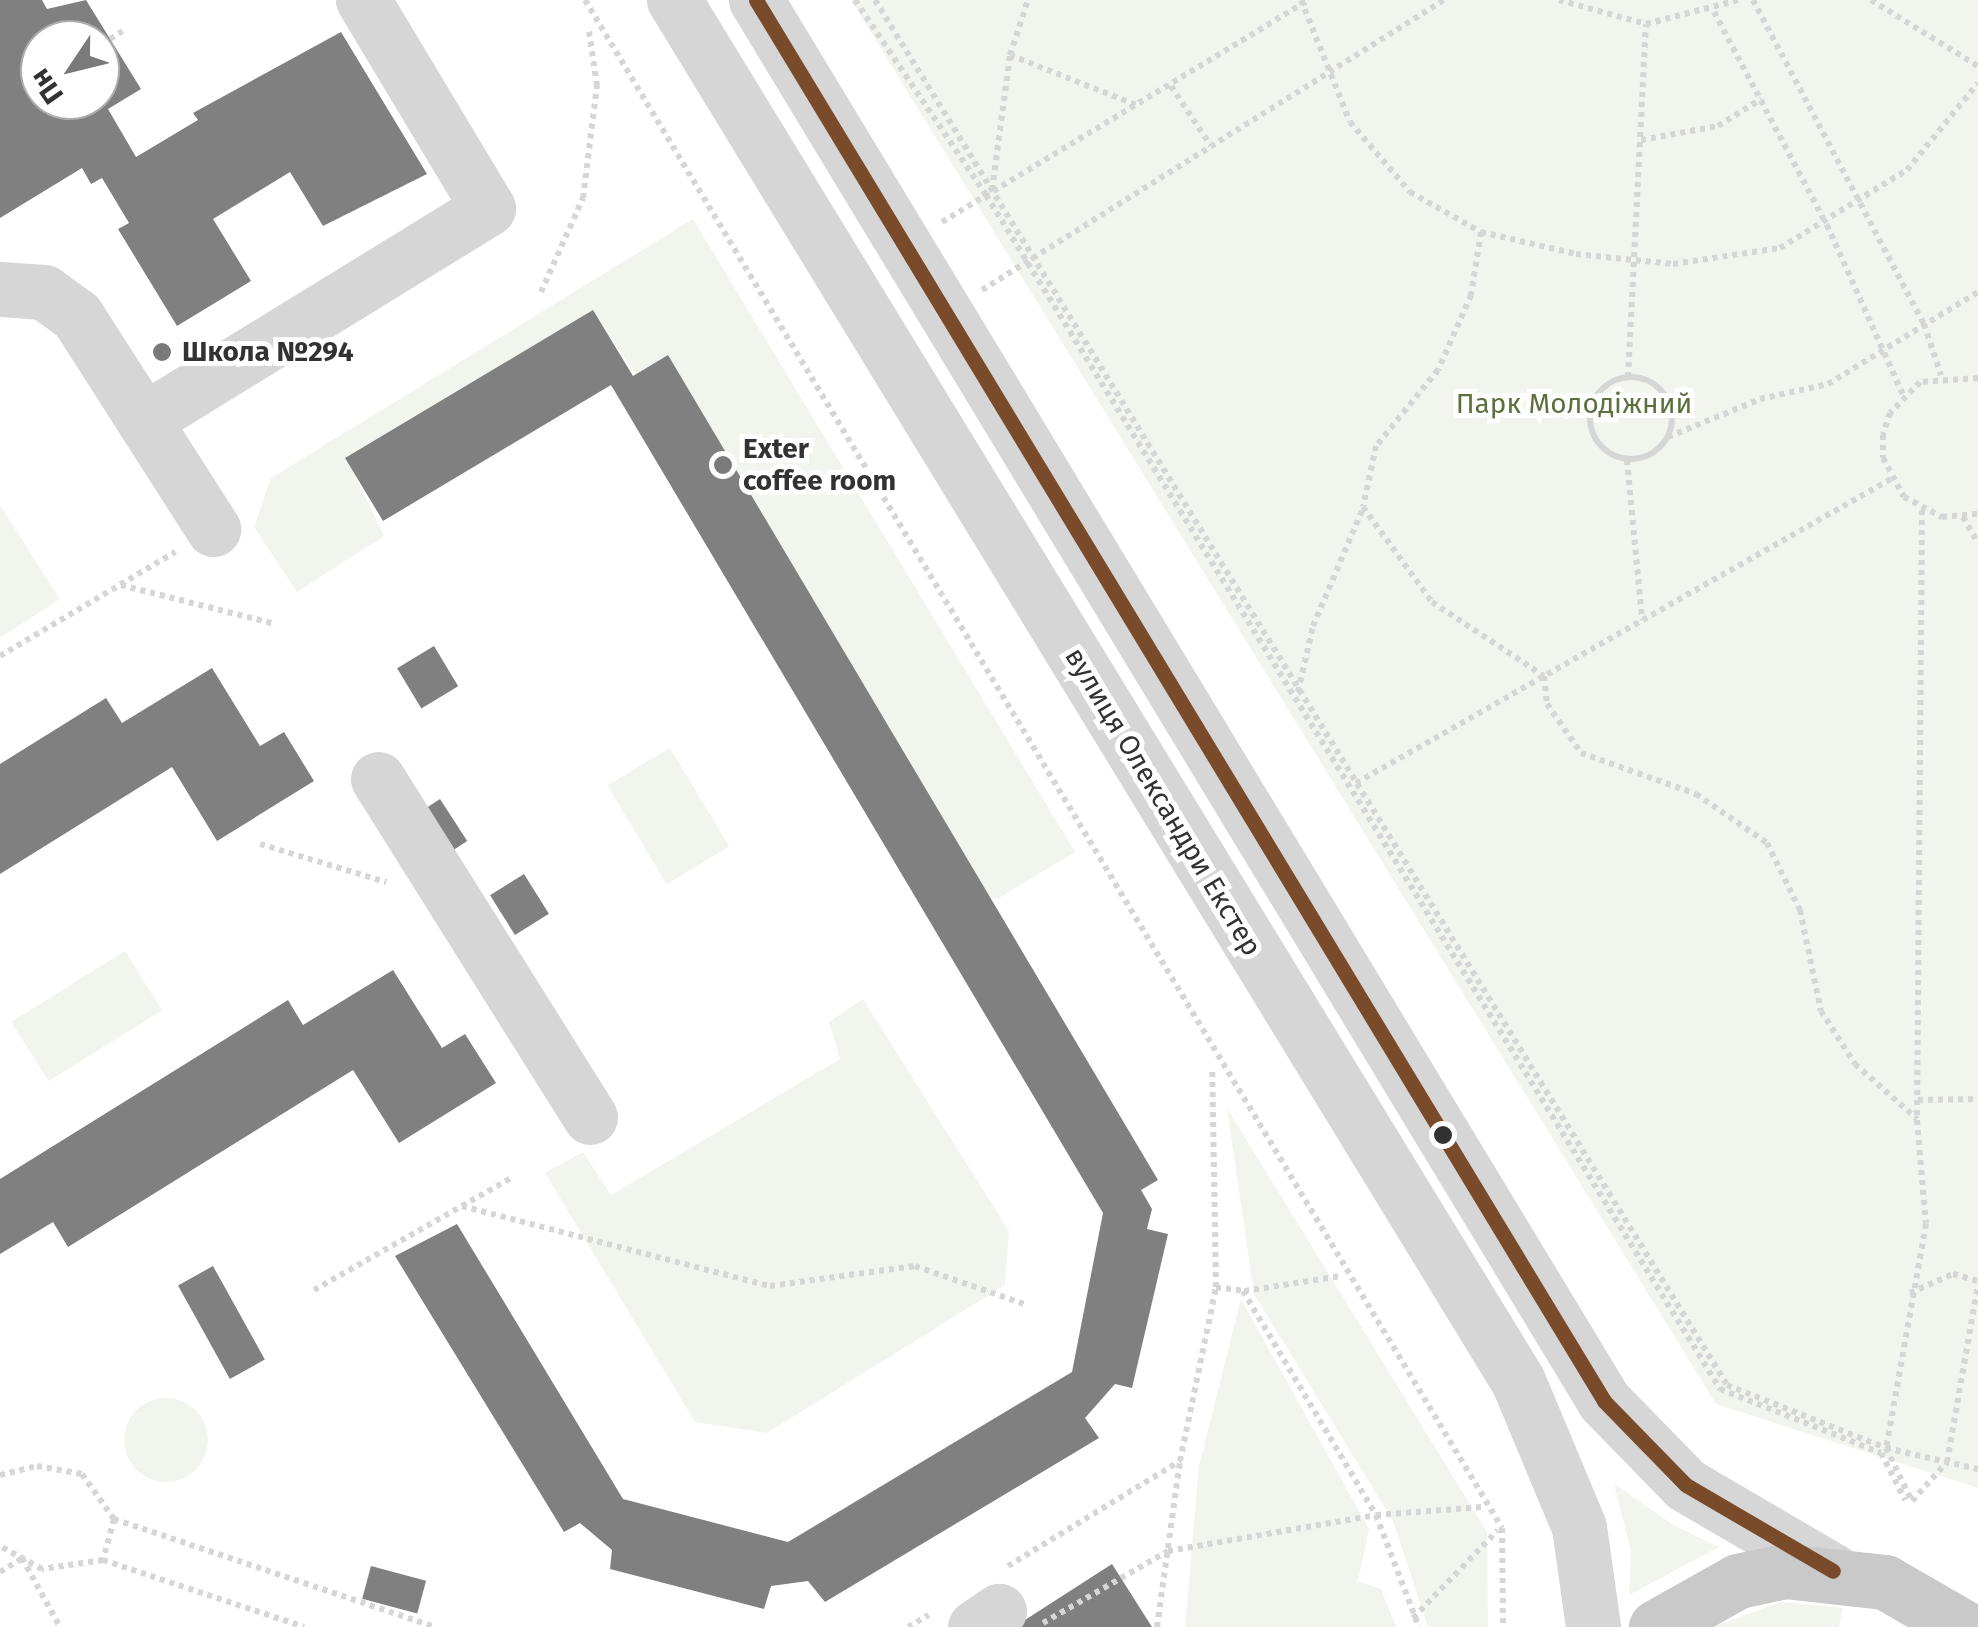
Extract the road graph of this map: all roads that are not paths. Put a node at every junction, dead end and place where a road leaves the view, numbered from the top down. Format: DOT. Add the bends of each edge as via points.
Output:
graph roads {
  1 [pos="363,0"];
  2 [pos="674,0"];
  3 [pos="756,0"];
  4 [pos="0,289"];
  5 [pos="144,420"];
  6 [pos="214,528"];
  7 [pos="378,779"];
  8 [pos="590,1116"];
  9 [pos="1833,1572"];
  10 [pos="1958,1612"];
  11 [pos="1594,1627"];
  12 [pos="1656,1627"];
  1 -- 5 [label="street" via="488,208"];
  2 -- 11 [label="street, вулиця Олександри Екстер" via="1518,1381 1579,1527"];
  3 -- 9 [label="street" via="1604,1401 1686,1485"];
  4 -- 5 [label="street" via="44,292 77,316"];
  5 -- 6 [label="street"];
  7 -- 8 [label="street"];
  9 -- 10 [label="main road"];
  9 -- 12 [label="main road" via="1738,1581"];
}
